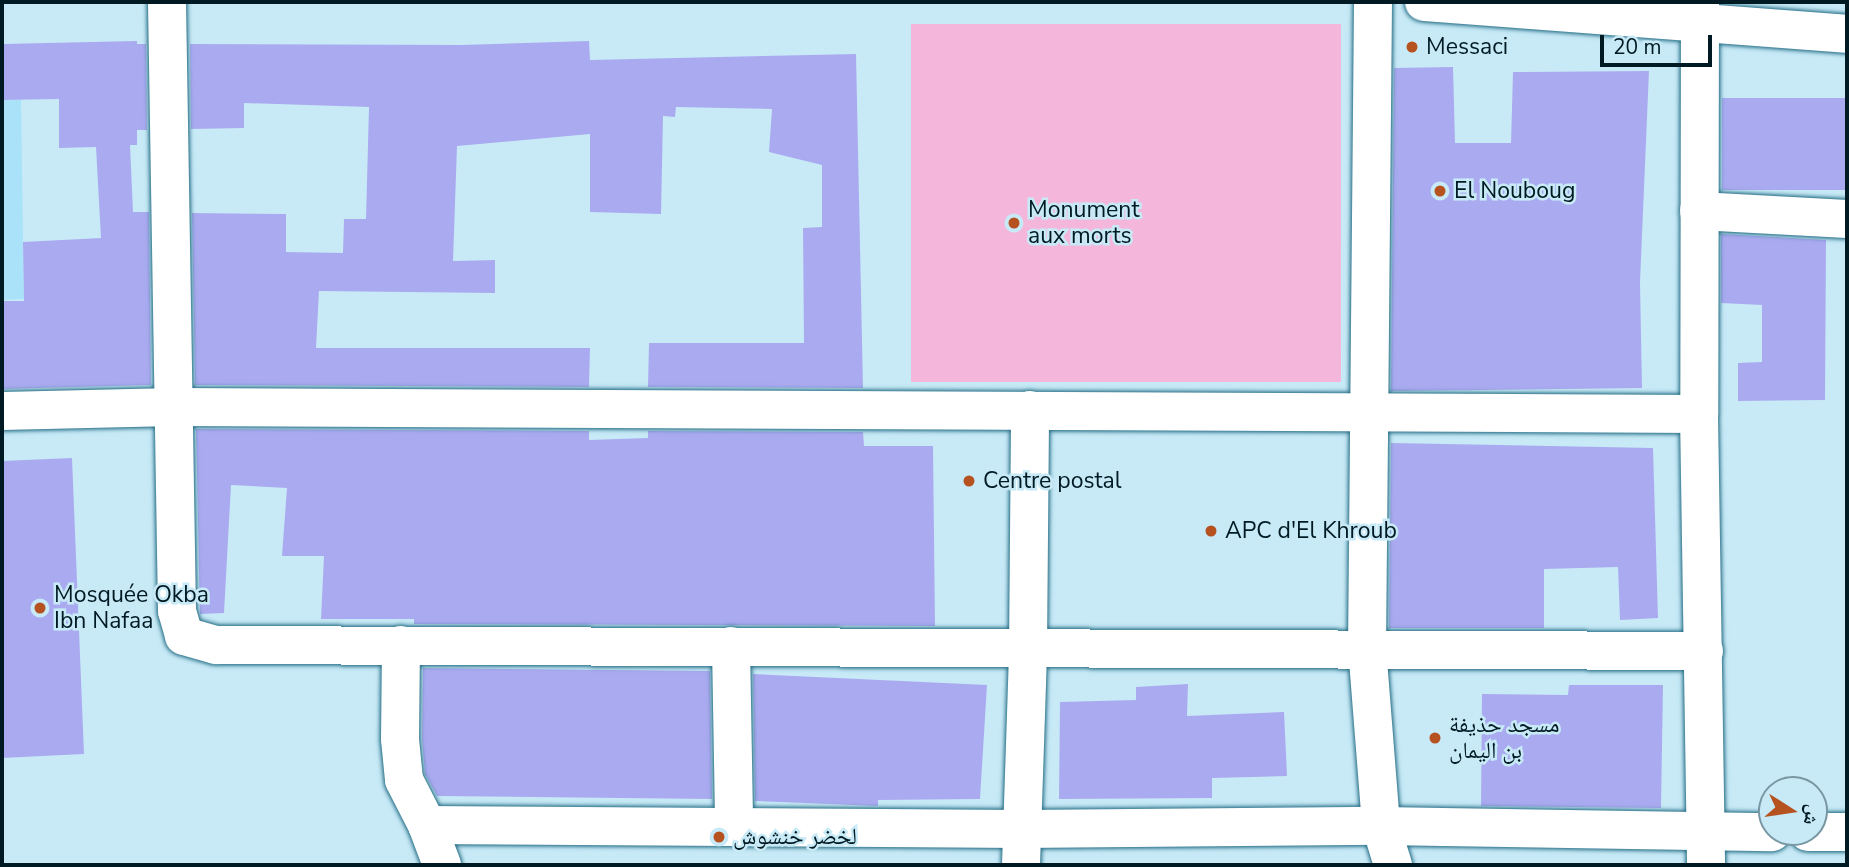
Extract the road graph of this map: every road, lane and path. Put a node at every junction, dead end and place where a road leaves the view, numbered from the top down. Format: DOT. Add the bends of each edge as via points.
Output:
graph roads {
  1 [pos="167,2"];
  2 [pos="1373,2"];
  3 [pos="1424,2"];
  4 [pos="1700,13"];
  5 [pos="1847,34"];
  6 [pos="1699,211"];
  7 [pos="1847,219"];
  8 [pos="174,407"];
  9 [pos="1030,410"];
  10 [pos="2,411"];
  11 [pos="1370,413"];
  12 [pos="1699,414"];
  13 [pos="401,645"];
  14 [pos="731,646"];
  15 [pos="1367,647"];
  16 [pos="1028,650"];
  17 [pos="1704,651"];
  18 [pos="427,825"];
  19 [pos="734,825"];
  20 [pos="1381,827"];
  21 [pos="1828,832"];
  22 [pos="1847,832"];
  23 [pos="1758,835"];
  24 [pos="1021,847"];
  25 [pos="1706,848"];
  26 [pos="442,865"];
  27 [pos="1393,865"];
  1 -- 8 [label="street"];
  2 -- 11 [label="street"];
  3 -- 4 [label="street"];
  4 -- 5 [label="street"];
  4 -- 6 [label="street"];
  6 -- 7 [label="street"];
  6 -- 12 [label="street"];
  8 -- 9 [label="street"];
  8 -- 10 [label="street"];
  8 -- 13 [label="street" via="177,611 184,636 216,645"];
  9 -- 11 [label="street"];
  9 -- 16 [label="street"];
  11 -- 12 [label="street"];
  11 -- 15 [label="street"];
  12 -- 17 [label="street"];
  13 -- 14 [label="street"];
  13 -- 18 [label="street" via="404,780"];
  14 -- 16 [label="street"];
  14 -- 19 [label="street"];
  15 -- 16 [label="street"];
  15 -- 17 [label="street"];
  15 -- 20 [label="street"];
  16 -- 24 [label="street"];
  17 -- 25 [label="street"];
  18 -- 19 [label="street"];
  18 -- 26 [label="street"];
  19 -- 24 [label="street"];
  20 -- 24 [label="street"];
  20 -- 25 [label="street"];
  20 -- 27 [label="street"];
  21 -- 22 [label="street"];
  23 -- 25 [label="street"];
}
